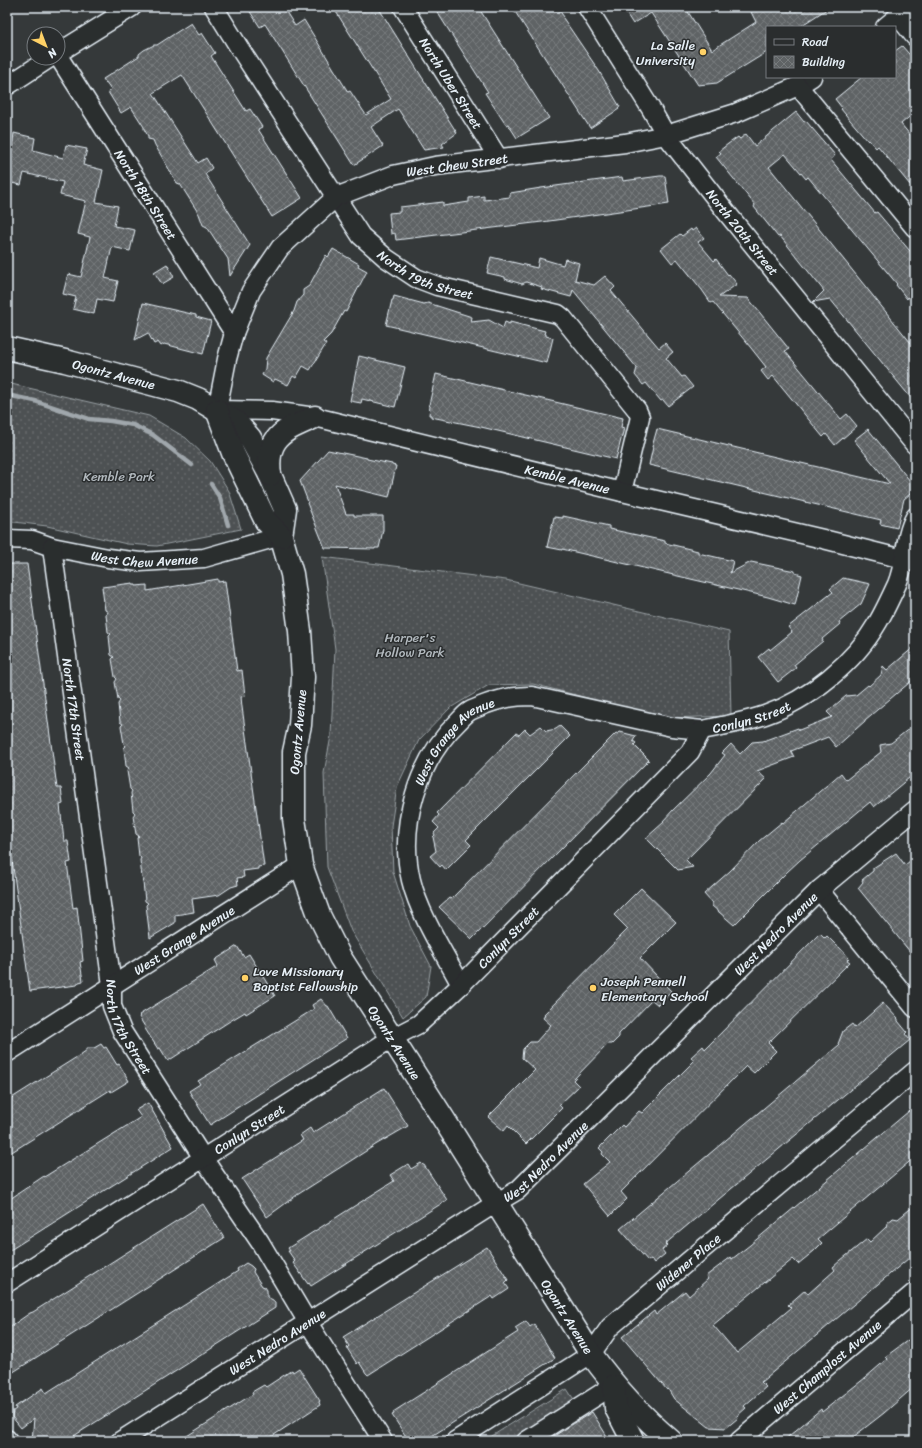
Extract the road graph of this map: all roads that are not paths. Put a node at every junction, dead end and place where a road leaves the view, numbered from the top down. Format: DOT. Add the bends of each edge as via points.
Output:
graph roads {
  1 [pos="132,7"];
  2 [pos="214,7"];
  3 [pos="403,7"];
  4 [pos="587,7"];
  5 [pos="897,17"];
  6 [pos="915,37"];
  7 [pos="66,49"];
  8 [pos="38,66"];
  9 [pos="66,66"];
  10 [pos="805,81"];
  11 [pos="7,86"];
  12 [pos="666,135"];
  13 [pos="499,159"];
  14 [pos="336,197"];
  15 [pos="915,228"];
  16 [pos="234,333"];
  17 [pos="7,348"];
  18 [pos="217,410"];
  19 [pos="315,417"];
  20 [pos="915,444"];
  21 [pos="270,475"];
  22 [pos="622,492"];
  23 [pos="915,517"];
  24 [pos="281,536"];
  25 [pos="7,540"];
  26 [pos="52,547"];
  27 [pos="910,561"];
  28 [pos="702,730"];
  29 [pos="915,810"];
  30 [pos="301,865"];
  31 [pos="819,890"];
  32 [pos="461,984"];
  33 [pos="112,985"];
  34 [pos="915,1008"];
  35 [pos="392,1038"];
  36 [pos="7,1052"];
  37 [pos="915,1071"];
  38 [pos="203,1158"];
  39 [pos="496,1202"];
  40 [pos="7,1283"];
  41 [pos="915,1292"];
  42 [pos="307,1321"];
  43 [pos="591,1354"];
  44 [pos="614,1385"];
  45 [pos="120,1441"];
  46 [pos="383,1441"];
  47 [pos="455,1441"];
  48 [pos="526,1441"];
  49 [pos="633,1441"];
  50 [pos="670,1441"];
  51 [pos="739,1441"];
  1 -- 7 [label="street"];
  2 -- 14 [label="street, North 19th Street"];
  3 -- 13 [label="street, North Uber Street"];
  4 -- 12 [label="street, North 20th Street"];
  5 -- 6 [label="street"];
  8 -- 11 [label="street"];
  9 -- 16 [label="street, North 18th Street"];
  10 -- 12 [label="street" via="736,113"];
  10 -- 15 [label="street"];
  12 -- 13 [label="street, West Chew Street" via="625,143"];
  12 -- 20 [label="street, North 20th Street"];
  13 -- 14 [label="street, West Chew Street" via="435,166 393,175"];
  14 -- 16 [label="street, West Chew Street" via="280,248 251,291"];
  14 -- 22 [label="street, North 19th Street" via="361,236 386,258 416,278 437,286 558,314 563,318 638,410 640,417"];
  16 -- 18 [label="street, West Chew Street"];
  17 -- 18 [label="main road, Ogontz Avenue" via="178,391"];
  18 -- 19 [label="street, Kemble Avenue" via="272,411"];
  18 -- 21 [label="main road, Ogontz Avenue" via="236,422 250,438"];
  18 -- 24 [label="main road" via="233,453 266,522"];
  19 -- 21 [label="main road" via="294,426 274,441 268,462"];
  19 -- 22 [label="street, Kemble Avenue"];
  21 -- 24 [label="main road, Ogontz Avenue" via="285,509"];
  22 -- 27 [label="street, Kemble Avenue"];
  23 -- 27 [label="street, Conlyn Street" via="908,538"];
  24 -- 26 [label="street, West Chew Avenue" via="204,558 168,561 140,562"];
  24 -- 30 [label="main road, Ogontz Avenue" via="292,574 301,646 300,725 294,752 293,775 294,819"];
  25 -- 26 [label="street, West Chew Avenue" via="32,540"];
  26 -- 33 [label="street, North 17th Street"];
  27 -- 28 [label="street, Conlyn Street" via="878,623 860,647 817,688 765,715"];
  28 -- 32 [label="street, Conlyn Street" via="690,752"];
  28 -- 32 [label="street, West Grange Avenue" via="672,727 532,696 515,696 498,699 470,711 446,733 426,765 412,801 407,859 411,882 420,908"];
  29 -- 31 [label="street, West Nedro Avenue"];
  30 -- 33 [label="street, West Grange Avenue"];
  30 -- 35 [label="main road, Ogontz Avenue" via="319,915 340,957"];
  31 -- 34 [label="street"];
  31 -- 39 [label="street, West Nedro Avenue" via="518,1190"];
  32 -- 35 [label="street, Conlyn Street" via="419,1024"];
  33 -- 36 [label="street, West Grange Avenue"];
  33 -- 38 [label="street, North 17th Street" via="112,1006 122,1030"];
  35 -- 38 [label="street, Conlyn Street"];
  35 -- 39 [label="main road, Ogontz Avenue"];
  37 -- 43 [label="street, Widener Place" via="610,1327"];
  38 -- 40 [label="street, Conlyn Street"];
  38 -- 42 [label="street, North 17th Street" via="260,1242"];
  39 -- 42 [label="street, West Nedro Avenue"];
  39 -- 43 [label="main road, Ogontz Avenue"];
  41 -- 51 [label="street, West Champlost Avenue"];
  42 -- 45 [label="street, West Nedro Avenue"];
  42 -- 46 [label="street, North 17th Street"];
  43 -- 44 [label="main road, Ogontz Avenue"];
  43 -- 47 [label="street, Widener Place"];
  44 -- 48 [label="street"];
  44 -- 49 [label="main road" via="616,1408"];
  44 -- 50 [label="main road, Ogontz Avenue"];
}
